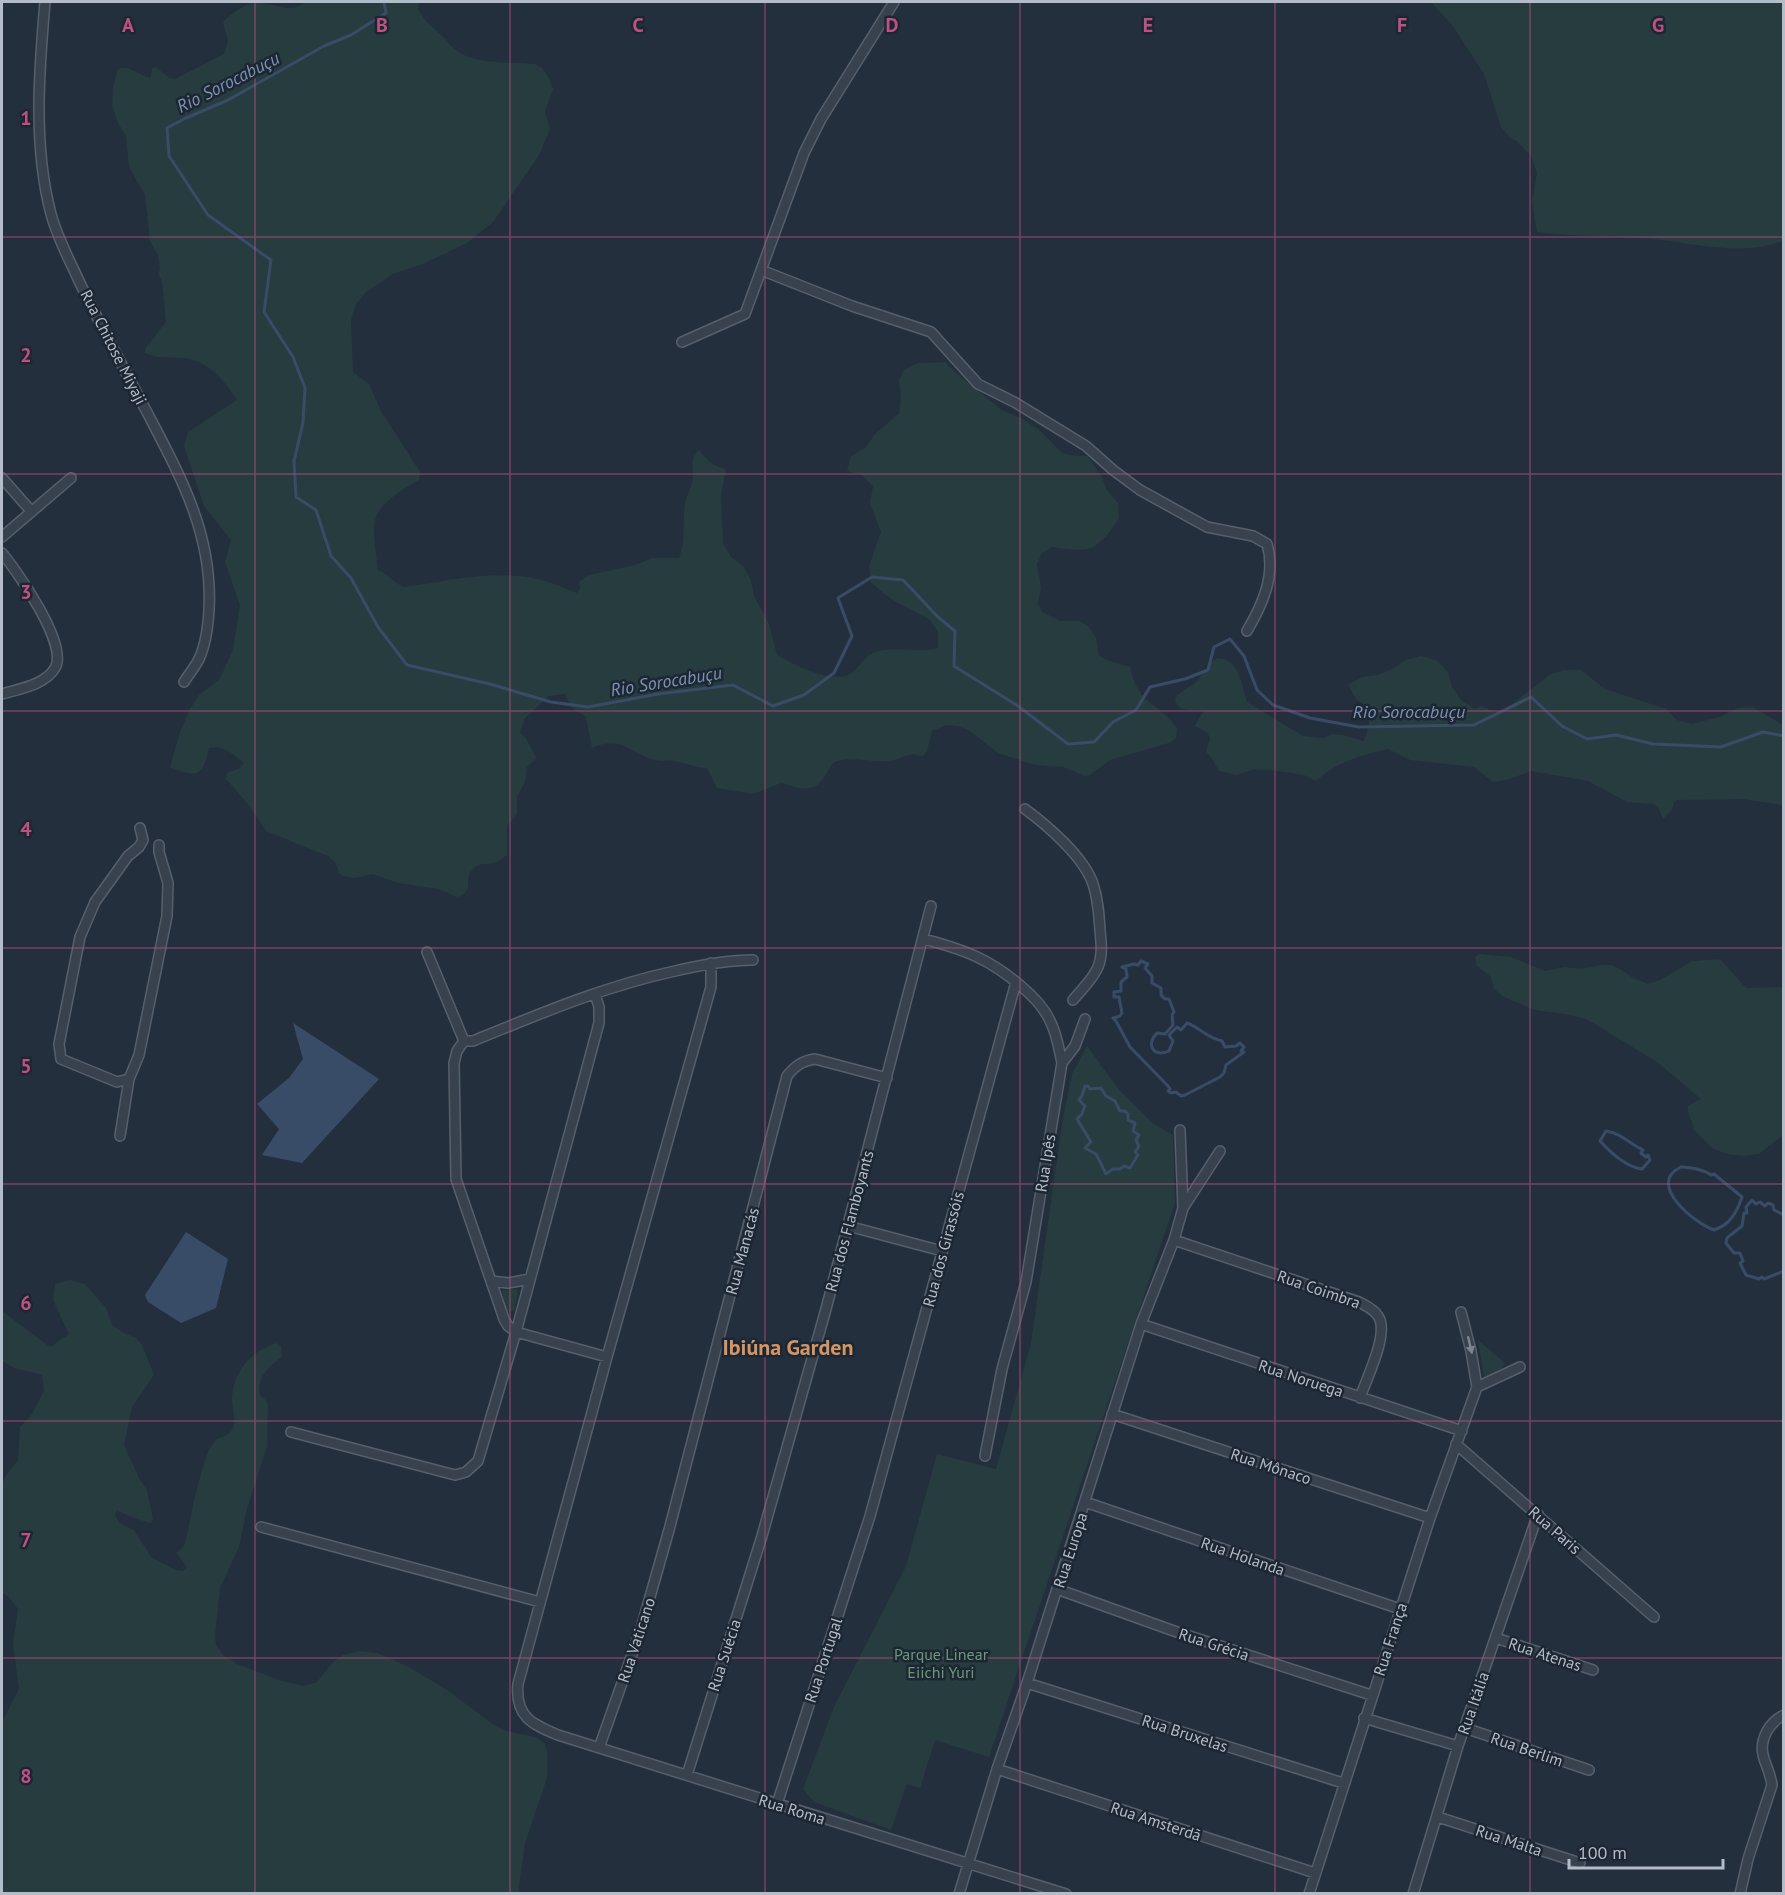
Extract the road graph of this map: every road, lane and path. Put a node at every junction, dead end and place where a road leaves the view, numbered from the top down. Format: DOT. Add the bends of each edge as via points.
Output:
graph roads {
  1 [pos="45,2"];
  2 [pos="894,2"];
  3 [pos="761,270"];
  4 [pos="682,342"];
  5 [pos="2,478"];
  6 [pos="71,478"];
  7 [pos="32,511"];
  8 [pos="2,537"];
  9 [pos="2,553"];
  10 [pos="1247,631"];
  11 [pos="184,682"];
  12 [pos="2,694"];
  13 [pos="1025,809"];
  14 [pos="140,828"];
  15 [pos="159,845"];
  16 [pos="931,906"];
  17 [pos="924,939"];
  18 [pos="426,952"];
  19 [pos="753,960"];
  20 [pos="711,963"];
  21 [pos="1016,982"];
  22 [pos="595,994"];
  23 [pos="1073,1000"];
  24 [pos="1085,1019"];
  25 [pos="464,1041"];
  26 [pos="1062,1062"];
  27 [pos="887,1078"];
  28 [pos="129,1079"];
  29 [pos="1180,1130"];
  30 [pos="120,1136"];
  31 [pos="1220,1151"];
  32 [pos="1183,1208"];
  33 [pos="848,1226"];
  34 [pos="1174,1240"];
  35 [pos="942,1251"];
  36 [pos="530,1280"];
  37 [pos="491,1281"];
  38 [pos="1461,1312"];
  39 [pos="1141,1324"];
  40 [pos="516,1332"];
  41 [pos="607,1357"];
  42 [pos="1520,1367"];
  43 [pos="1477,1387"];
  44 [pos="1360,1398"];
  45 [pos="1112,1414"];
  46 [pos="1462,1431"];
  47 [pos="291,1432"];
  48 [pos="1456,1444"];
  49 [pos="985,1456"];
  50 [pos="1085,1502"];
  51 [pos="1538,1514"];
  52 [pos="870,1516"];
  53 [pos="1430,1518"];
  54 [pos="261,1527"];
  55 [pos="669,1530"];
  56 [pos="762,1536"];
  57 [pos="1057,1589"];
  58 [pos="540,1602"];
  59 [pos="1400,1609"];
  60 [pos="1654,1617"];
  61 [pos="1496,1638"];
  62 [pos="1593,1670"];
  63 [pos="1027,1683"];
  64 [pos="1371,1695"];
  65 [pos="1784,1715"];
  66 [pos="1364,1718"];
  67 [pos="1465,1728"];
  68 [pos="1458,1746"];
  69 [pos="599,1748"];
  70 [pos="997,1769"];
  71 [pos="1589,1770"];
  72 [pos="687,1775"];
  73 [pos="1343,1783"];
  74 [pos="777,1804"];
  75 [pos="1438,1817"];
  76 [pos="969,1862"];
  77 [pos="1580,1863"];
  78 [pos="1315,1874"];
  79 [pos="959,1893"];
  80 [pos="1066,1893"];
  81 [pos="1309,1893"];
  82 [pos="1413,1893"];
  83 [pos="1740,1893"];
  1 -- 11 [label="street, Rua Chitose Miyaji" via="39,102 43,180 51,215 87,297 186,488 205,550 209,589 207,633 198,660"];
  2 -- 3 [label="street" via="821,120"];
  3 -- 4 [label="street" via="745,314"];
  3 -- 10 [label="street" via="931,332 978,384 1086,446 1140,490 1207,527 1252,536 1267,544 1272,559 1268,584"];
  5 -- 7 [label="street"];
  6 -- 7 [label="street"];
  7 -- 8 [label="street"];
  9 -- 12 [label="street" via="51,631 58,659 56,668 42,681"];
  13 -- 23 [label="street" via="1082,864 1096,893 1100,964"];
  14 -- 28 [label="street" via="139,847 95,902 80,937 59,1044 61,1059 69,1064 117,1082"];
  15 -- 28 [label="street" via="168,884 167,915 139,1055"];
  16 -- 17 [label="street, Rua dos Flamboyants"];
  17 -- 21 [label="street, Rua Ipês" via="985,960"];
  17 -- 27 [label="street, Rua dos Flamboyants"];
  18 -- 25 [label="street"];
  19 -- 20 [label="street"];
  20 -- 22 [label="street"];
  20 -- 41 [label="street" via="711,987"];
  21 -- 26 [label="street, Rua Ipês" via="1051,1021"];
  21 -- 35 [label="street, Rua dos Girassóis"];
  22 -- 25 [label="street" via="473,1041"];
  22 -- 36 [label="street" via="599,1023"];
  24 -- 26 [label="street" via="1075,1046"];
  25 -- 37 [label="street" via="454,1063 456,1179"];
  26 -- 49 [label="street, Rua Ipês" via="1026,1282 1002,1369"];
  27 -- 33 [label="street, Rua dos Flamboyants"];
  27 -- 55 [label="street, Rua Manacás" via="815,1059 804,1060 787,1076"];
  28 -- 30 [label="street"];
  29 -- 32 [label="street, Rua Europa"];
  31 -- 32 [label="street, Rua Europa"];
  32 -- 34 [label="street, Rua Europa"];
  33 -- 35 [label="street"];
  33 -- 56 [label="street, Rua dos Flamboyants"];
  34 -- 39 [label="street, Rua Europa"];
  34 -- 44 [label="street, Rua Coimbra" via="1372,1309 1382,1325 1382,1336"];
  35 -- 52 [label="street, Rua dos Girassóis"];
  36 -- 37 [label="street"];
  36 -- 40 [label="street"];
  37 -- 40 [label="street" via="504,1319"];
  38 -- 43 [label="street, Rua França, one-way"];
  39 -- 44 [label="street, Rua Noruega"];
  39 -- 45 [label="street, Rua Europa"];
  40 -- 41 [label="street"];
  40 -- 47 [label="street" via="480,1457 466,1472 454,1475"];
  41 -- 58 [label="street"];
  42 -- 43 [label="street"];
  43 -- 46 [label="street, Rua França"];
  44 -- 46 [label="street, Rua Noruega"];
  45 -- 50 [label="street, Rua Europa"];
  45 -- 53 [label="street, Rua Mônaco"];
  46 -- 48 [label="street, Rua França"];
  48 -- 51 [label="street, Rua Paris"];
  48 -- 53 [label="street, Rua França"];
  50 -- 57 [label="street, Rua Europa"];
  50 -- 59 [label="street, Rua Holanda"];
  51 -- 60 [label="street, Rua Paris"];
  51 -- 61 [label="street, Rua Itália"];
  52 -- 74 [label="street, Rua Portugal"];
  53 -- 59 [label="street, Rua França"];
  54 -- 58 [label="street"];
  55 -- 69 [label="street, Rua Vaticano" via="640,1632"];
  56 -- 72 [label="street, Rua Suécia"];
  57 -- 63 [label="street, Rua Europa"];
  57 -- 64 [label="street, Rua Grécia"];
  58 -- 69 [label="street, Rua Roma" via="518,1684 523,1713 536,1726"];
  59 -- 64 [label="street, Rua França"];
  61 -- 62 [label="street, Rua Atenas"];
  61 -- 67 [label="street, Rua Itália"];
  63 -- 70 [label="street, Rua Europa"];
  63 -- 73 [label="street, Rua Bruxelas"];
  64 -- 66 [label="street, Rua França"];
  65 -- 83 [label="street" via="1770,1724 1761,1742 1772,1785"];
  66 -- 68 [label="street"];
  66 -- 73 [label="street, Rua França"];
  67 -- 68 [label="street, Rua Itália"];
  67 -- 71 [label="street, Rua Berlim"];
  68 -- 75 [label="street, Rua Itália"];
  69 -- 72 [label="street, Rua Roma"];
  70 -- 76 [label="street, Rua Europa"];
  70 -- 78 [label="street, Rua Amsterdã"];
  72 -- 74 [label="street, Rua Roma"];
  73 -- 78 [label="street, Rua França"];
  74 -- 76 [label="street, Rua Roma"];
  75 -- 77 [label="street, Rua Malta"];
  75 -- 82 [label="street, Rua Itália"];
  76 -- 79 [label="street, Rua Europa"];
  76 -- 80 [label="street, Rua Roma"];
  78 -- 81 [label="street, Rua França"];
}
